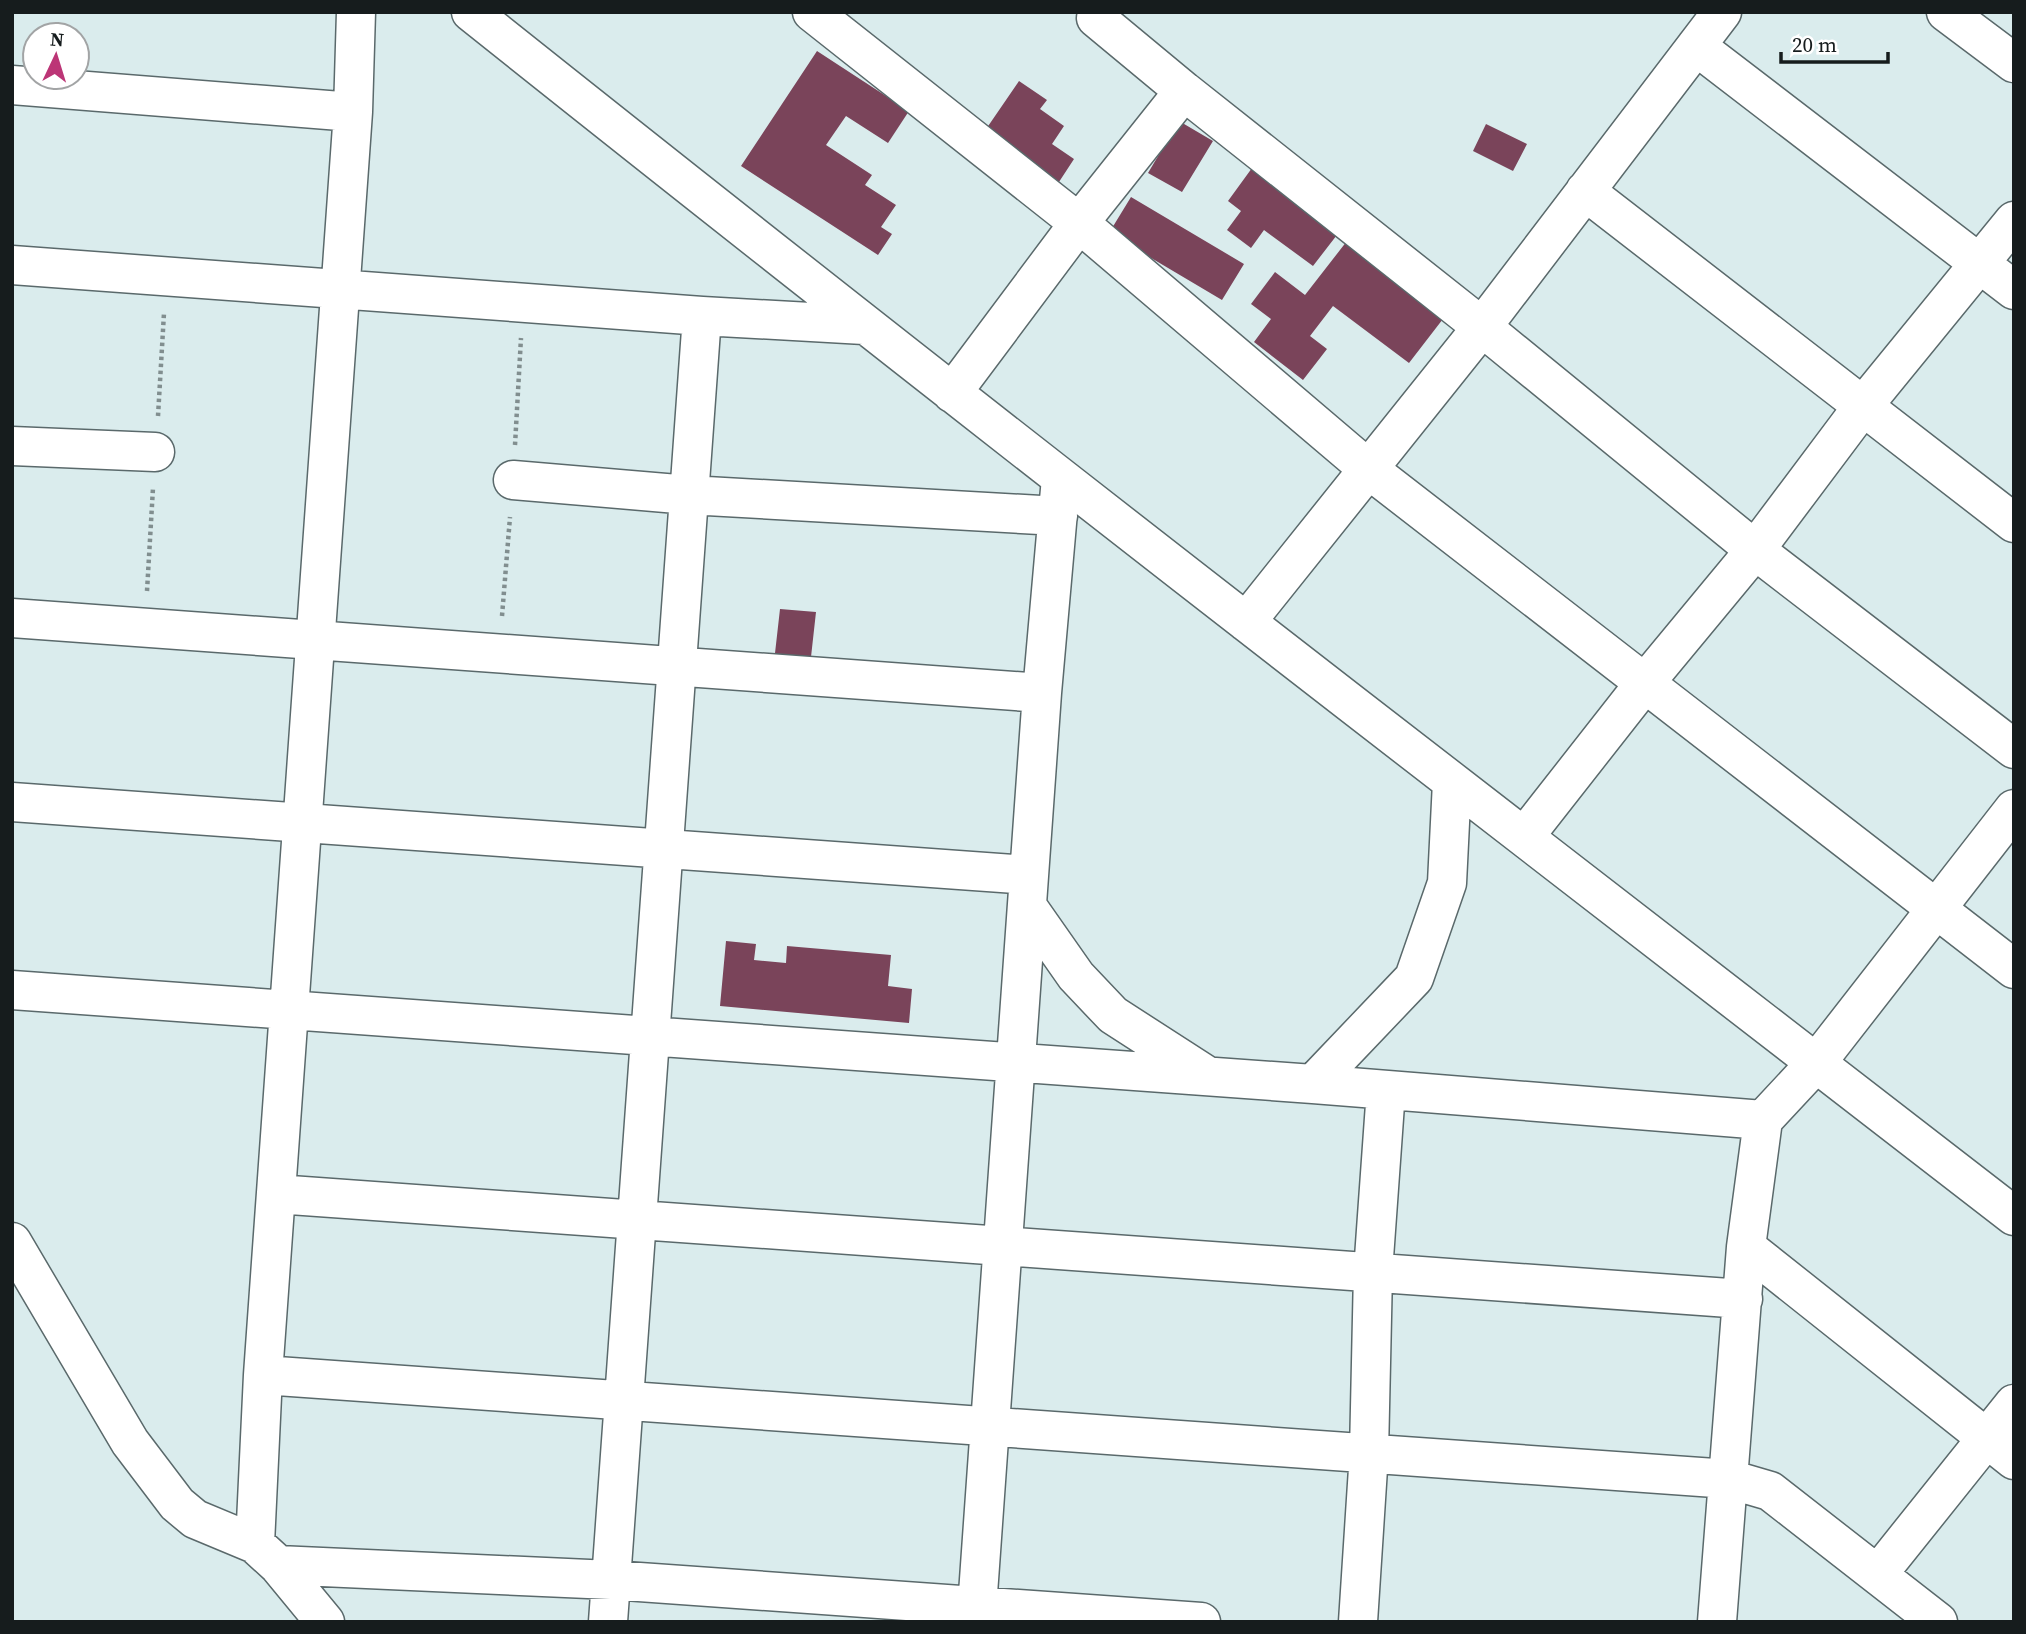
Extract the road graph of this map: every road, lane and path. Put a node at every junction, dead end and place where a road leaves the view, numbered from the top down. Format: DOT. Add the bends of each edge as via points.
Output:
graph roads {
  1 [pos="356,12"];
  2 [pos="471,12"];
  3 [pos="812,12"];
  4 [pos="1722,12"];
  5 [pos="1946,12"];
  6 [pos="1096,18"];
  7 [pos="1696,46"];
  8 [pos="2014,64"];
  9 [pos="12,85"];
  10 [pos="1184,91"];
  11 [pos="353,112"];
  12 [pos="1585,191"];
  13 [pos="2014,221"];
  14 [pos="1079,223"];
  15 [pos="1980,264"];
  16 [pos="12,265"];
  17 [pos="340,290"];
  18 [pos="2014,290"];
  19 [pos="702,316"];
  20 [pos="864,325"];
  21 [pos="1482,327"];
  22 [pos="952,393"];
  23 [pos="1863,406"];
  24 [pos="12,446"];
  25 [pos="155,452"];
  26 [pos="1367,468"];
  27 [pos="1061,478"];
  28 [pos="513,480"];
  29 [pos="689,495"];
  30 [pos="1058,516"];
  31 [pos="2014,523"];
  32 [pos="1755,551"];
  33 [pos="12,618"];
  34 [pos="1246,622"];
  35 [pos="315,641"];
  36 [pos="676,667"];
  37 [pos="1644,684"];
  38 [pos="1042,693"];
  39 [pos="2014,749"];
  40 [pos="1452,782"];
  41 [pos="12,802"];
  42 [pos="2014,809"];
  43 [pos="302,823"];
  44 [pos="1524,837"];
  45 [pos="663,848"];
  46 [pos="1028,890"];
  47 [pos="1938,909"];
  48 [pos="2014,969"];
  49 [pos="12,990"];
  50 [pos="289,1011"];
  51 [pos="650,1037"];
  52 [pos="1817,1062"];
  53 [pos="1016,1063"];
  54 [pos="1209,1077"];
  55 [pos="1312,1084"];
  56 [pos="1386,1090"];
  57 [pos="1763,1120"];
  58 [pos="276,1194"];
  59 [pos="2014,1216"];
  60 [pos="637,1220"];
  61 [pos="12,1242"];
  62 [pos="1002,1246"];
  63 [pos="1746,1247"];
  64 [pos="1373,1272"];
  65 [pos="1743,1299"];
  66 [pos="262,1375"];
  67 [pos="624,1400"];
  68 [pos="2014,1404"];
  69 [pos="990,1427"];
  70 [pos="1999,1449"];
  71 [pos="1368,1453"];
  72 [pos="1729,1479"];
  73 [pos="266,1555"];
  74 [pos="1878,1574"];
  75 [pos="611,1580"];
  76 [pos="976,1614"];
  77 [pos="325,1622"];
  78 [pos="608,1622"];
  79 [pos="1201,1622"];
  80 [pos="1358,1622"];
  81 [pos="1717,1622"];
  82 [pos="1938,1622"];
  1 -- 11 [label="street"];
  2 -- 20 [label="street"];
  3 -- 14 [label="street"];
  4 -- 7 [label="street"];
  5 -- 8 [label="street"];
  6 -- 10 [label="street"];
  7 -- 12 [label="street"];
  7 -- 15 [label="street"];
  9 -- 11 [label="street"];
  10 -- 14 [label="street"];
  10 -- 21 [label="street"];
  11 -- 17 [label="street"];
  12 -- 21 [label="street"];
  12 -- 23 [label="street"];
  13 -- 15 [label="street"];
  14 -- 22 [label="street"];
  14 -- 26 [label="street"];
  15 -- 18 [label="street"];
  15 -- 23 [label="street"];
  16 -- 17 [label="street"];
  17 -- 19 [label="street"];
  17 -- 35 [label="street"];
  19 -- 20 [label="street"];
  19 -- 29 [label="street"];
  20 -- 22 [label="street"];
  21 -- 26 [label="street"];
  21 -- 32 [label="street"];
  22 -- 27 [label="street"];
  23 -- 31 [label="street"];
  23 -- 32 [label="street"];
  24 -- 25 [label="street"];
  26 -- 34 [label="street"];
  26 -- 37 [label="street"];
  27 -- 30 [label="street"];
  27 -- 34 [label="street"];
  28 -- 29 [label="street"];
  29 -- 30 [label="street"];
  29 -- 36 [label="street"];
  30 -- 38 [label="street"];
  32 -- 37 [label="street"];
  32 -- 39 [label="street"];
  33 -- 35 [label="street"];
  34 -- 40 [label="street"];
  35 -- 36 [label="street"];
  35 -- 43 [label="street"];
  36 -- 38 [label="street"];
  36 -- 45 [label="street"];
  37 -- 44 [label="street"];
  37 -- 47 [label="street"];
  38 -- 46 [label="street"];
  40 -- 44 [label="street"];
  40 -- 55 [label="street" via="1447,883 1414,978"];
  41 -- 43 [label="street"];
  42 -- 47 [label="street"];
  43 -- 45 [label="street"];
  43 -- 50 [label="street"];
  44 -- 52 [label="street"];
  45 -- 46 [label="street"];
  45 -- 51 [label="street"];
  46 -- 53 [label="street"];
  46 -- 54 [label="street" via="1076,976 1114,1015"];
  47 -- 48 [label="street"];
  47 -- 52 [label="street"];
  49 -- 50 [label="street"];
  50 -- 51 [label="street"];
  50 -- 58 [label="street"];
  51 -- 53 [label="street"];
  51 -- 60 [label="street"];
  52 -- 57 [label="street"];
  52 -- 59 [label="street"];
  53 -- 54 [label="street"];
  53 -- 62 [label="street"];
  54 -- 55 [label="street"];
  55 -- 56 [label="street"];
  56 -- 57 [label="street"];
  56 -- 64 [label="street"];
  57 -- 63 [label="street"];
  58 -- 60 [label="street"];
  58 -- 66 [label="street"];
  60 -- 62 [label="street"];
  60 -- 67 [label="street"];
  61 -- 73 [label="street" via="130,1442 177,1504 195,1519"];
  62 -- 64 [label="street"];
  62 -- 69 [label="street"];
  63 -- 65 [label="street"];
  63 -- 70 [label="street"];
  64 -- 65 [label="street"];
  64 -- 71 [label="street"];
  65 -- 72 [label="street"];
  66 -- 67 [label="street"];
  66 -- 73 [label="street"];
  67 -- 69 [label="street"];
  67 -- 75 [label="street"];
  68 -- 70 [label="street"];
  69 -- 71 [label="street"];
  69 -- 76 [label="street"];
  70 -- 74 [label="street"];
  71 -- 72 [label="street"];
  71 -- 80 [label="street"];
  72 -- 74 [label="street" via="1770,1491"];
  72 -- 81 [label="street"];
  73 -- 75 [label="street"];
  73 -- 77 [label="street"];
  74 -- 82 [label="street"];
  75 -- 76 [label="street"];
  75 -- 78 [label="street"];
  76 -- 79 [label="street"];
}
